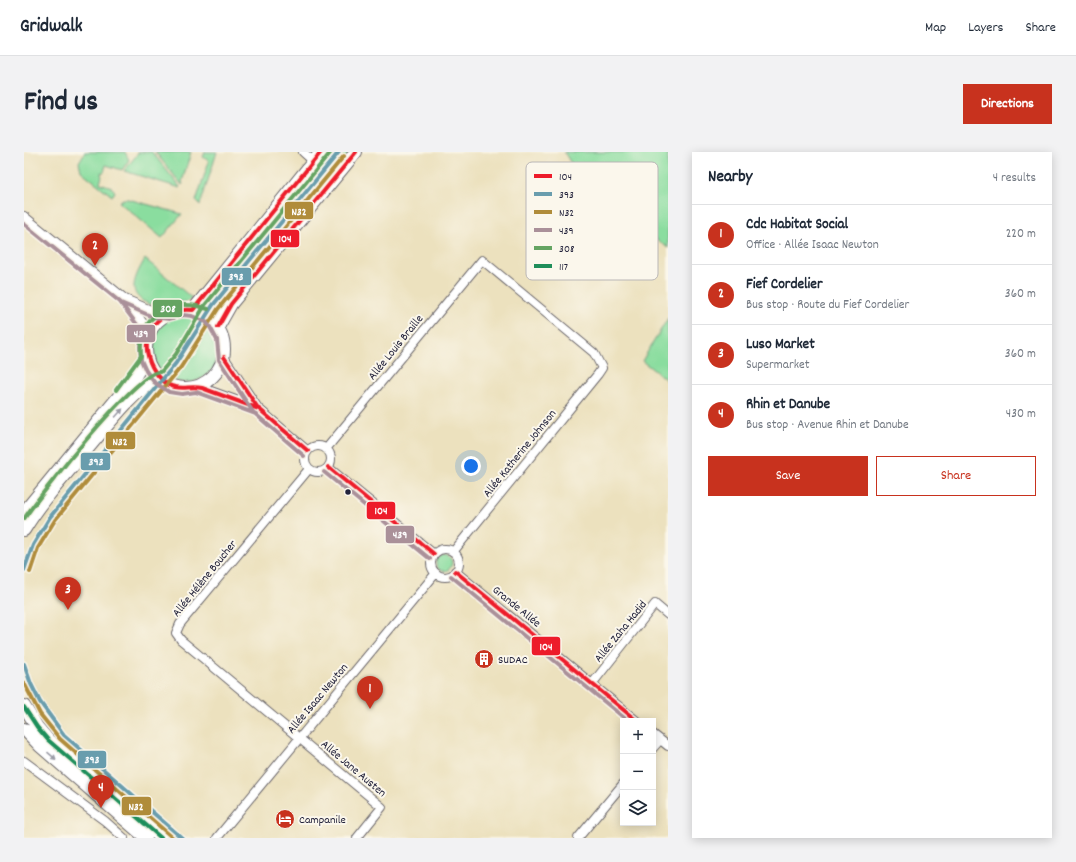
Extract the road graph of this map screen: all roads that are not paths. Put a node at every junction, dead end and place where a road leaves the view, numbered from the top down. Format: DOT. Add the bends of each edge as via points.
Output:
graph roads {
  1 [pos="303,152"];
  2 [pos="321,152"];
  3 [pos="356,152"];
  4 [pos="313,161"];
  5 [pos="24,216"];
  6 [pos="124,298"];
  7 [pos="193,310"];
  8 [pos="169,313"];
  9 [pos="218,327"];
  10 [pos="148,336"];
  11 [pos="224,357"];
  12 [pos="147,358"];
  13 [pos="602,368"];
  14 [pos="158,377"];
  15 [pos="197,386"];
  16 [pos="258,408"];
  17 [pos="326,449"];
  18 [pos="308,451"];
  19 [pos="328,467"];
  20 [pos="310,469"];
  21 [pos="24,512"];
  22 [pos="24,530"];
  23 [pos="453,552"];
  24 [pos="434,554"];
  25 [pos="455,571"];
  26 [pos="436,573"];
  27 [pos="668,615"];
  28 [pos="592,684"];
  29 [pos="24,707"];
  30 [pos="633,718"];
  31 [pos="24,729"];
  32 [pos="656,737"];
  33 [pos="300,738"];
  34 [pos="660,740"];
  35 [pos="656,745"];
  36 [pos="668,746"];
  37 [pos="24,761"];
  38 [pos="620,788"];
  39 [pos="124,838"];
  40 [pos="146,838"];
  41 [pos="161,838"];
  42 [pos="217,838"];
  43 [pos="357,838"];
  44 [pos="578,838"];
  1 -- 4 [label="street"];
  2 -- 4 [label="main road"];
  3 -- 9 [label="main road" via="231,304"];
  4 -- 7 [label="main road"];
  5 -- 6 [label="street"];
  6 -- 8 [label="street" via="153,311"];
  6 -- 10 [label="street" via="144,323"];
  7 -- 8 [label="main road" via="183,309"];
  7 -- 9 [label="main road" via="206,315"];
  8 -- 10 [label="main road" via="160,318"];
  9 -- 11 [label="main road" via="224,337"];
  10 -- 12 [label="main road"];
  11 -- 15 [label="main road" via="219,370 211,379"];
  11 -- 16 [label="street"];
  12 -- 14 [label="main road"];
  12 -- 21 [label="main road" via="133,379"];
  13 -- 17 [label="street, Allée Louis Braille" via="594,353 482,260"];
  13 -- 23 [label="street, Allée Katherine Johnson"];
  14 -- 15 [label="main road" via="171,386"];
  22 -- 14 [label="main road, one-way" via="35,512 98,437 140,390"];
  15 -- 16 [label="street"];
  16 -- 18 [label="street"];
  17 -- 18 [label="street" via="317,446"];
  17 -- 19 [label="street" via="331,458"];
  18 -- 20 [label="street" via="305,460"];
  19 -- 20 [label="street" via="319,472"];
  19 -- 24 [label="street"];
  20 -- 33 [label="street, Allée Hélène Boucher" via="180,624 176,633 181,640"];
  23 -- 24 [label="street" via="443,549"];
  23 -- 25 [label="street" via="458,561"];
  24 -- 26 [label="street" via="431,564"];
  25 -- 26 [label="street" via="446,576"];
  25 -- 28 [label="street, Grande Allée"];
  26 -- 33 [label="street, Allée Isaac Newton"];
  27 -- 28 [label="street, Allée Zaha Hadid" via="655,604"];
  28 -- 30 [label="street, Grande Allée"];
  29 -- 41 [label="main road" via="48,740"];
  31 -- 40 [label="main road, one-way" via="40,746"];
  32 -- 34 [label="street"];
  33 -- 42 [label="street, Allée Isaac Newton"];
  33 -- 43 [label="street, Allée Jane Austen" via="382,807"];
  34 -- 35 [label="street"];
  34 -- 36 [label="street"];
  37 -- 39 [label="street" via="106,821"];
  38 -- 44 [label="street"];
}
